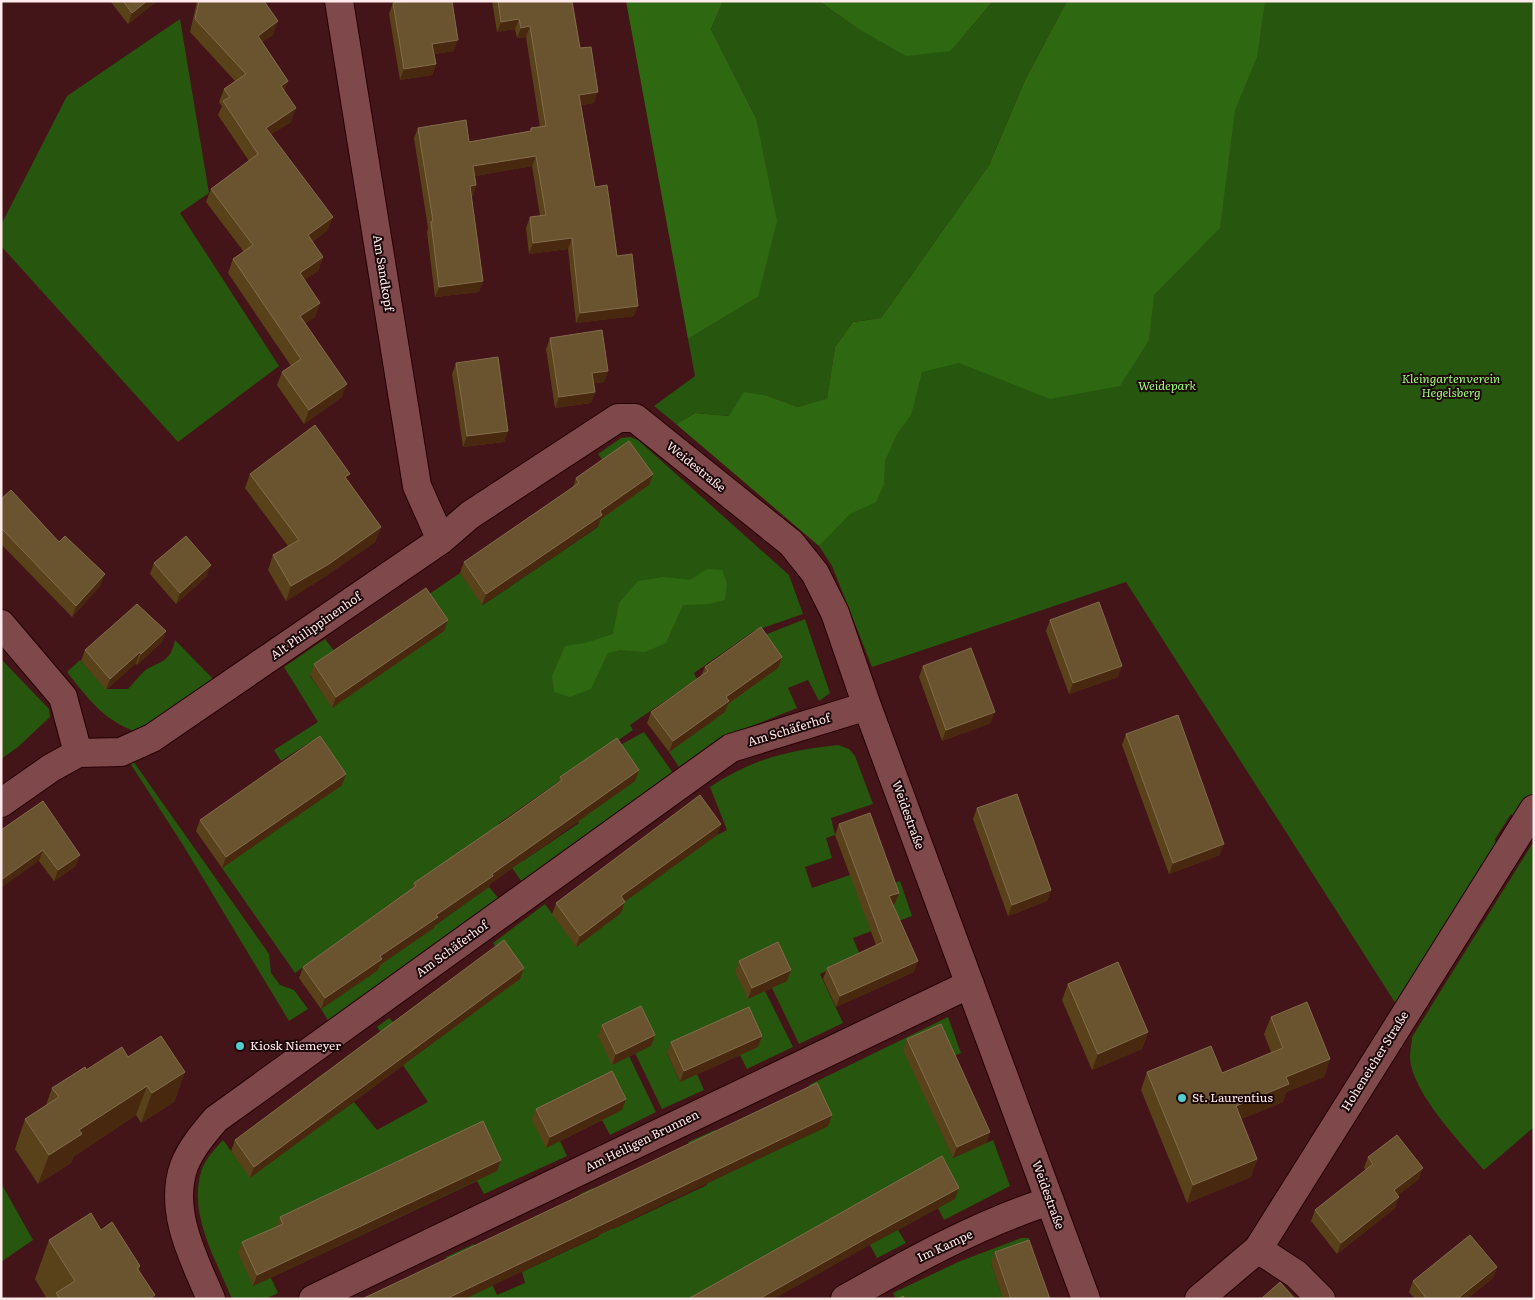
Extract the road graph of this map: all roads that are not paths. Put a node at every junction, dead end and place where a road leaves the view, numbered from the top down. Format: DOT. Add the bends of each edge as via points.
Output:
graph roads {
  1 [pos="339,1"];
  2 [pos="618,418"];
  3 [pos="441,540"];
  4 [pos="1,624"];
  5 [pos="867,706"];
  6 [pos="78,753"];
  7 [pos="1,803"];
  8 [pos="1534,809"];
  9 [pos="970,984"];
  10 [pos="1050,1201"];
  11 [pos="1258,1250"];
  12 [pos="211,1299"];
  13 [pos="314,1299"];
  14 [pos="845,1299"];
  15 [pos="1086,1299"];
  16 [pos="1199,1299"];
  17 [pos="1321,1299"];
  1 -- 3 [label="street, Am Sandkopf" via="417,486"];
  2 -- 3 [label="street, Alt Philippinenhof" via="470,515"];
  2 -- 5 [label="street, Weidestraße" via="635,418 791,543 815,573 836,613"];
  3 -- 6 [label="street, Alt Philippinenhof" via="152,738 121,752"];
  4 -- 6 [label="street" via="63,697"];
  5 -- 9 [label="street, Weidestraße"];
  5 -- 12 [label="street, Am Schäferhof" via="731,748 216,1119 184,1167 179,1199 185,1237"];
  6 -- 7 [label="street, Alt Philippinenhof"];
  8 -- 11 [label="street, Hoheneicher Straße"];
  9 -- 10 [label="street, Weidestraße"];
  9 -- 13 [label="street, Am Heiligen Brunnen"];
  10 -- 14 [label="street, Im Kampe" via="1024,1209 904,1266"];
  10 -- 15 [label="street, Weidestraße"];
  11 -- 16 [label="street, Hoheneicher Straße"];
  11 -- 17 [label="street" via="1296,1274"];
}
